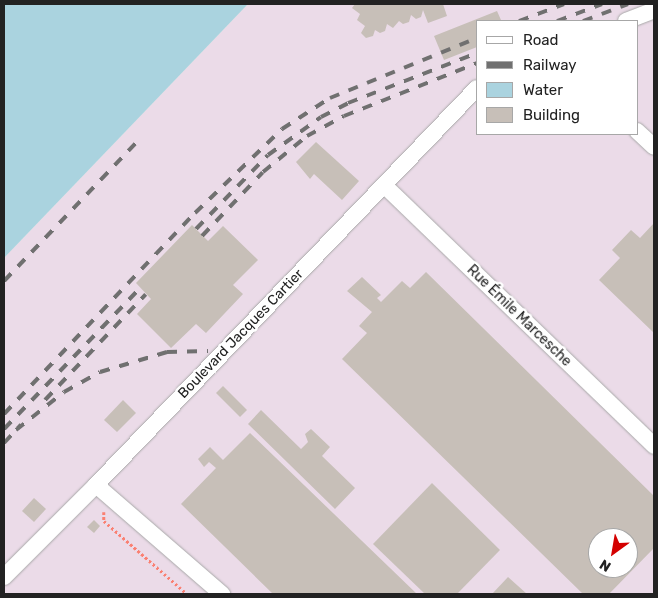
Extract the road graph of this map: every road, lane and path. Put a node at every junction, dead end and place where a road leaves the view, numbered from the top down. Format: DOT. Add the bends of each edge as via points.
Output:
graph roads {
  1 [pos="654,10"];
  2 [pos="629,20"];
  3 [pos="476,89"];
  4 [pos="638,132"];
  5 [pos="654,148"];
  6 [pos="385,186"];
  7 [pos="654,446"];
  8 [pos="99,488"];
  9 [pos="4,577"];
  10 [pos="187,594"];
  11 [pos="222,594"];
  1 -- 2 [label="street"];
  3 -- 6 [label="street, Boulevard Jacques Cartier"];
  4 -- 5 [label="street"];
  6 -- 7 [label="street, Rue Émile Marcesche"];
  6 -- 8 [label="street, Boulevard Jacques Cartier"];
  8 -- 9 [label="street, Boulevard Jacques Cartier"];
  8 -- 10 [label="path" via="104,521"];
  8 -- 11 [label="street"];
}
